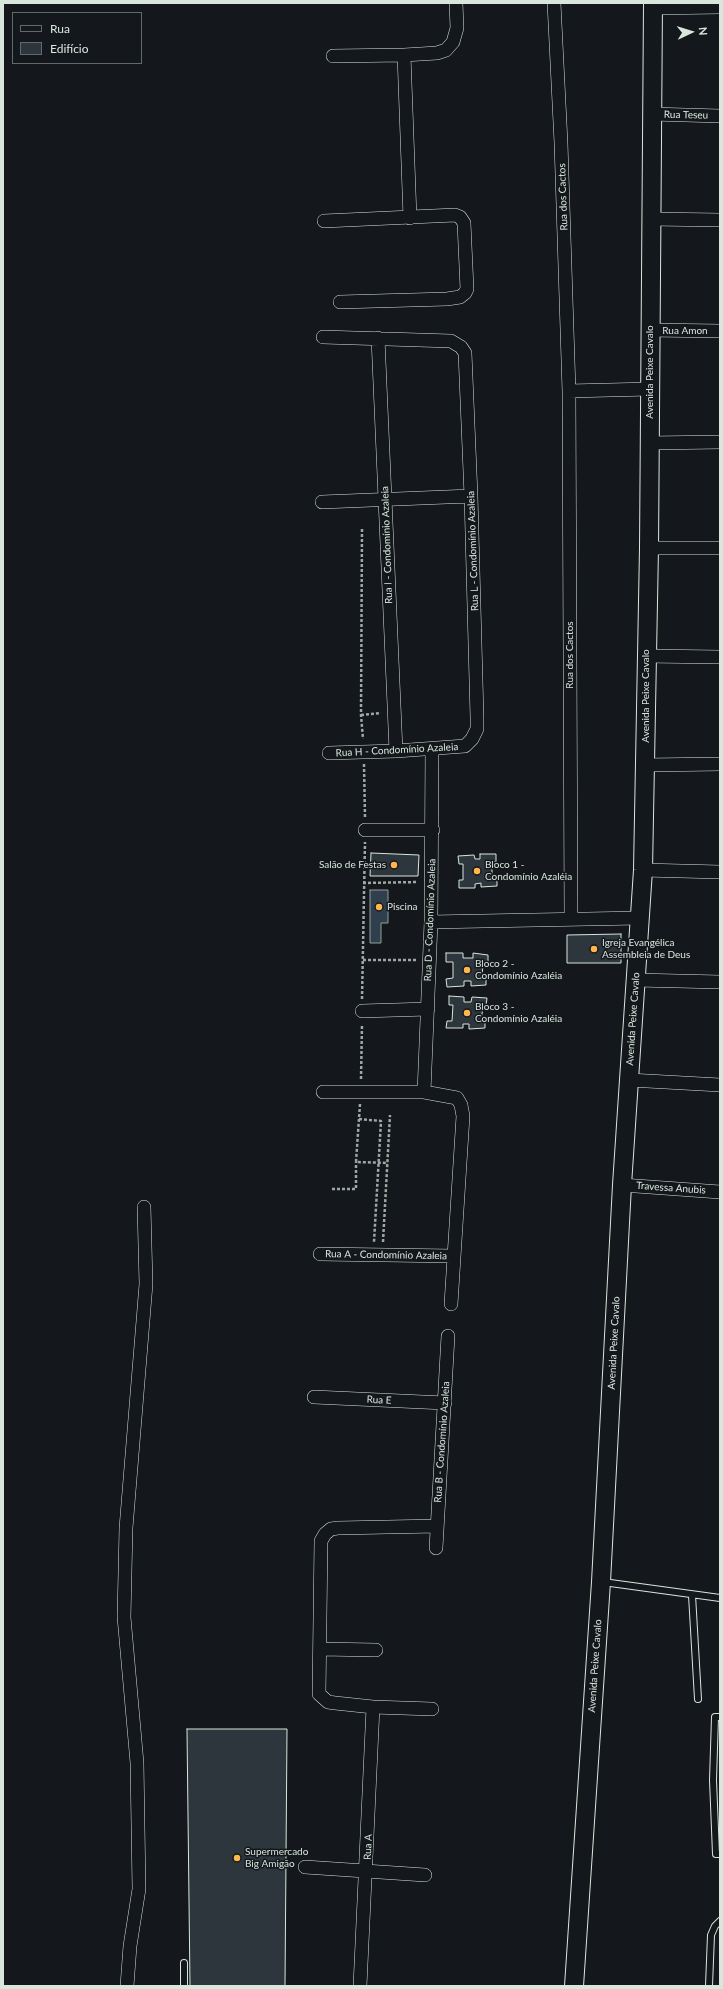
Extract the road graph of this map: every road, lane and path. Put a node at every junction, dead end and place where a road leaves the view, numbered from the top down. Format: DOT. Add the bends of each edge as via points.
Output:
graph roads {
  1 [pos="456,3"];
  2 [pos="554,3"];
  3 [pos="653,5"];
  4 [pos="720,7"];
  5 [pos="333,56"];
  6 [pos="404,56"];
  7 [pos="652,114"];
  8 [pos="720,116"];
  9 [pos="410,218"];
  10 [pos="652,219"];
  11 [pos="720,220"];
  12 [pos="324,221"];
  13 [pos="340,302"];
  14 [pos="650,330"];
  15 [pos="720,331"];
  16 [pos="323,337"];
  17 [pos="378,338"];
  18 [pos="650,389"];
  19 [pos="569,391"];
  20 [pos="720,442"];
  21 [pos="650,443"];
  22 [pos="471,496"];
  23 [pos="385,499"];
  24 [pos="322,502"];
  25 [pos="362,529"];
  26 [pos="649,548"];
  27 [pos="720,548"];
  28 [pos="646,656"];
  29 [pos="720,657"];
  30 [pos="394,712"];
  31 [pos="362,715"];
  32 [pos="465,746"];
  33 [pos="432,749"];
  34 [pos="396,751"];
  35 [pos="363,752"];
  36 [pos="329,753"];
  37 [pos="720,764"];
  38 [pos="646,765"];
  39 [pos="365,830"];
  40 [pos="433,830"];
  41 [pos="643,870"];
  42 [pos="720,872"];
  43 [pos="432,882"];
  44 [pos="363,883"];
  45 [pos="640,918"];
  46 [pos="571,919"];
  47 [pos="431,922"];
  48 [pos="363,960"];
  49 [pos="429,960"];
  50 [pos="636,980"];
  51 [pos="720,982"];
  52 [pos="428,1009"];
  53 [pos="362,1011"];
  54 [pos="629,1080"];
  55 [pos="720,1085"];
  56 [pos="361,1091"];
  57 [pos="322,1092"];
  58 [pos="424,1092"];
  59 [pos="390,1115"];
  60 [pos="359,1119"];
  61 [pos="356,1162"];
  62 [pos="378,1162"];
  63 [pos="388,1163"];
  64 [pos="622,1184"];
  65 [pos="332,1189"];
  66 [pos="720,1192"];
  67 [pos="144,1207"];
  68 [pos="374,1248"];
  69 [pos="320,1254"];
  70 [pos="453,1256"];
  71 [pos="451,1304"];
  72 [pos="448,1336"];
  73 [pos="314,1397"];
  74 [pos="445,1403"];
  75 [pos="437,1526"];
  76 [pos="436,1548"];
  77 [pos="601,1582"];
  78 [pos="692,1595"];
  79 [pos="720,1598"];
  80 [pos="320,1648"];
  81 [pos="376,1650"];
  82 [pos="698,1699"];
  83 [pos="373,1707"];
  84 [pos="432,1709"];
  85 [pos="720,1717"];
  86 [pos="720,1854"];
  87 [pos="305,1867"];
  88 [pos="367,1870"];
  89 [pos="425,1875"];
  90 [pos="720,1922"];
  91 [pos="184,1963"];
  92 [pos="127,1986"];
  93 [pos="184,1986"];
  94 [pos="360,1986"];
  95 [pos="574,1986"];
  96 [pos="709,1986"];
  1 -- 6 [label="street" via="457,28 453,42 446,50"];
  2 -- 19 [label="street, Rua dos Cactos"];
  3 -- 4 [label="street"];
  3 -- 7 [label="street, Avenida Peixe Cavalo"];
  5 -- 6 [label="street"];
  6 -- 9 [label="street"];
  7 -- 8 [label="street, Rua Teseu"];
  7 -- 10 [label="street, Avenida Peixe Cavalo"];
  9 -- 12 [label="street"];
  9 -- 13 [label="street" via="455,215 460,217 464,223 467,289 465,293 460,297 447,299"];
  10 -- 11 [label="street"];
  10 -- 14 [label="street, Avenida Peixe Cavalo"];
  14 -- 15 [label="street, Rua Amon"];
  14 -- 18 [label="street, Avenida Peixe Cavalo"];
  16 -- 17 [label="street"];
  17 -- 22 [label="street, Rua L - Condomínio Azaleia" via="451,342 461,347 465,353"];
  17 -- 23 [label="street, Rua I - Condomínio Azaleia"];
  18 -- 19 [label="street"];
  18 -- 21 [label="street, Avenida Peixe Cavalo"];
  19 -- 46 [label="street, Rua dos Cactos"];
  20 -- 21 [label="street"];
  21 -- 26 [label="street, Avenida Peixe Cavalo"];
  22 -- 23 [label="street"];
  22 -- 32 [label="street, Rua L - Condomínio Azaleia" via="478,717 477,729"];
  23 -- 24 [label="street"];
  23 -- 30 [label="street, Rua I - Condomínio Azaleia"];
  25 -- 31 [label="path"];
  26 -- 27 [label="street"];
  26 -- 28 [label="street, Avenida Peixe Cavalo"];
  28 -- 29 [label="street"];
  28 -- 38 [label="street, Avenida Peixe Cavalo"];
  30 -- 31 [label="path"];
  30 -- 34 [label="street, Rua I - Condomínio Azaleia"];
  31 -- 35 [label="path"];
  32 -- 33 [label="street, Rua H - Condomínio Azaleia"];
  33 -- 34 [label="street, Rua H - Condomínio Azaleia"];
  33 -- 40 [label="street, Rua D - Condomínio Azaleia"];
  34 -- 35 [label="street, Rua H - Condomínio Azaleia"];
  35 -- 36 [label="street, Rua H - Condomínio Azaleia"];
  35 -- 39 [label="path"];
  37 -- 38 [label="street"];
  38 -- 41 [label="street, Avenida Peixe Cavalo"];
  39 -- 40 [label="street"];
  39 -- 44 [label="path"];
  40 -- 43 [label="street, Rua D - Condomínio Azaleia"];
  41 -- 42 [label="street"];
  41 -- 45 [label="street, Avenida Peixe Cavalo"];
  43 -- 44 [label="path"];
  43 -- 47 [label="street, Rua D - Condomínio Azaleia"];
  44 -- 48 [label="path"];
  45 -- 46 [label="street"];
  45 -- 50 [label="street, Avenida Peixe Cavalo"];
  46 -- 47 [label="street"];
  47 -- 49 [label="street, Rua D - Condomínio Azaleia"];
  48 -- 49 [label="path"];
  48 -- 53 [label="path"];
  49 -- 52 [label="street, Rua D - Condomínio Azaleia"];
  50 -- 51 [label="street"];
  50 -- 54 [label="street, Avenida Peixe Cavalo"];
  52 -- 53 [label="street"];
  52 -- 58 [label="street, Rua D - Condomínio Azaleia"];
  53 -- 56 [label="path"];
  54 -- 55 [label="street"];
  54 -- 64 [label="street, Avenida Peixe Cavalo"];
  56 -- 57 [label="street"];
  56 -- 58 [label="street"];
  56 -- 60 [label="path"];
  58 -- 70 [label="street" via="457,1098 463,1116"];
  59 -- 63 [label="path"];
  60 -- 61 [label="path"];
  60 -- 62 [label="path" via="381,1121"];
  61 -- 62 [label="path"];
  61 -- 65 [label="path" via="356,1189"];
  62 -- 63 [label="path"];
  62 -- 68 [label="path"];
  63 -- 68 [label="path" via="384,1242"];
  64 -- 66 [label="street, Travessa Anubis"];
  64 -- 77 [label="street, Avenida Peixe Cavalo"];
  67 -- 92 [label="street" via="146,1291 126,1528 124,1610 137,1763 139,1889"];
  68 -- 69 [label="street, Rua A - Condomínio Azaleia"];
  68 -- 70 [label="street, Rua A - Condomínio Azaleia"];
  70 -- 71 [label="street"];
  72 -- 74 [label="street, Rua B - Condomínio Azaleia"];
  73 -- 74 [label="street, Rua E"];
  74 -- 75 [label="street, Rua B - Condomínio Azaleia"];
  75 -- 76 [label="street, Rua B - Condomínio Azaleia"];
  75 -- 80 [label="street" via="338,1528 331,1529 325,1534 321,1541"];
  77 -- 78 [label="lane"];
  77 -- 95 [label="street, Avenida Peixe Cavalo"];
  78 -- 79 [label="lane"];
  78 -- 82 [label="lane"];
  80 -- 81 [label="street"];
  80 -- 83 [label="street" via="319,1694 328,1702"];
  83 -- 84 [label="street"];
  83 -- 88 [label="street, Rua A"];
  85 -- 86 [label="lane" via="714,1717 713,1780 716,1854"];
  87 -- 88 [label="street"];
  88 -- 89 [label="street"];
  88 -- 94 [label="street, Rua A"];
  90 -- 96 [label="lane" via="711,1935"];
  91 -- 93 [label="lane"];
}
